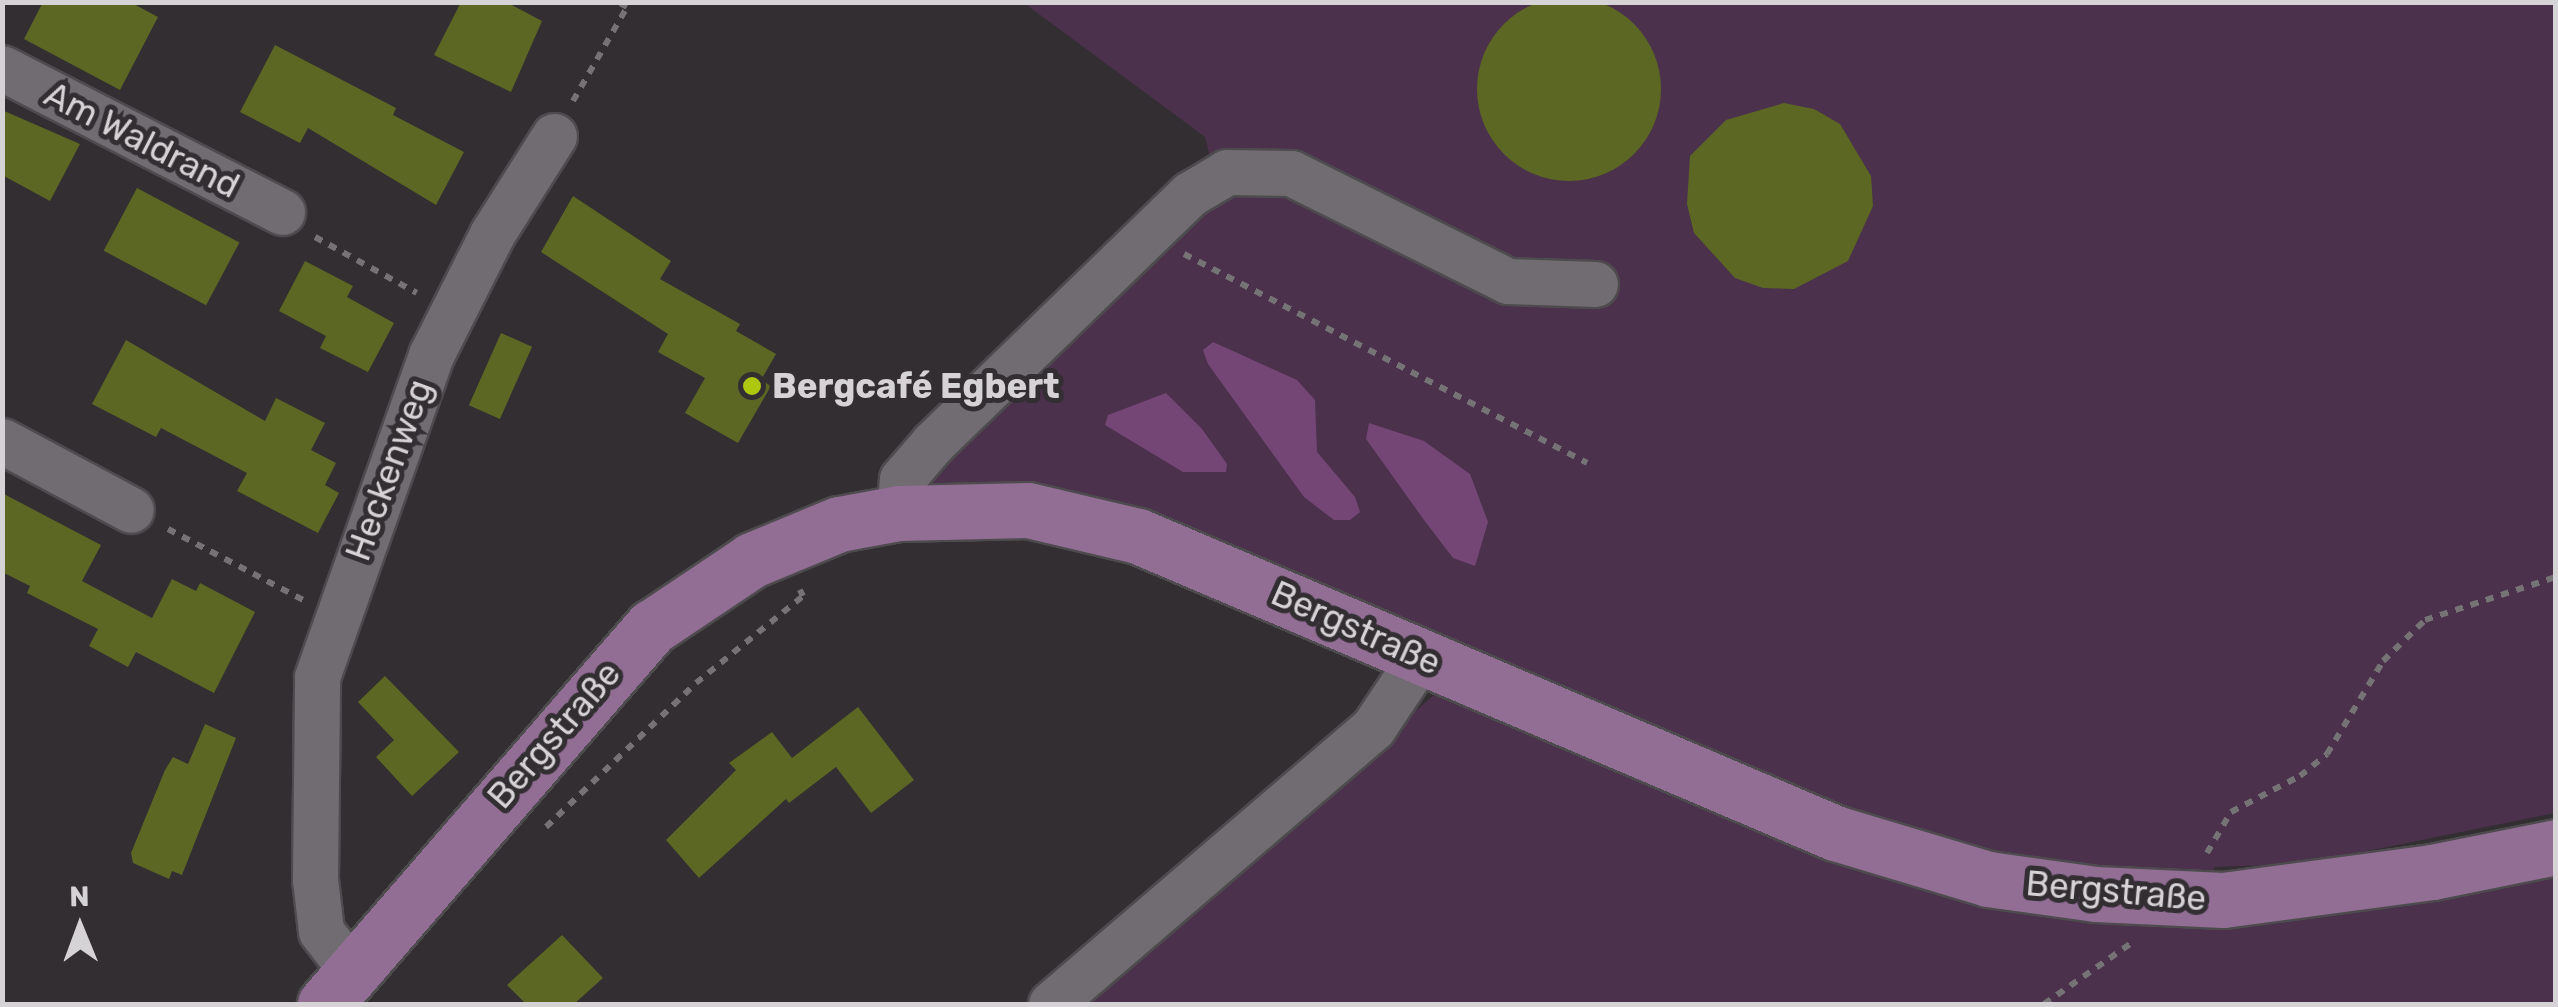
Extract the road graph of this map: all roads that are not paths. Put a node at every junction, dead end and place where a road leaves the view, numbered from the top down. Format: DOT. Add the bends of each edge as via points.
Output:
graph roads {
  1 [pos="2,68"];
  2 [pos="554,136"];
  3 [pos="282,212"];
  4 [pos="1595,284"];
  5 [pos="2,441"];
  6 [pos="132,510"];
  7 [pos="898,512"];
  8 [pos="1421,656"];
  9 [pos="2556,847"];
  10 [pos="338,987"];
  11 [pos="1051,1004"];
  1 -- 3 [label="street, Am Waldrand"];
  2 -- 10 [label="street, Heckenweg" via="452,311 317,677 315,879"];
  4 -- 7 [label="street" via="1508,281 1292,173 1261,169 1215,180 933,442 902,479"];
  5 -- 6 [label="street"];
  7 -- 8 [label="main road, Bergstraße" via="1028,510 1081,520 1213,565"];
  7 -- 10 [label="main road, Bergstraße" via="839,524 780,548 652,626"];
  8 -- 9 [label="main road, Bergstraße" via="1908,858 1988,878 2177,901 2331,888"];
  8 -- 11 [label="street" via="1373,728"];
}
